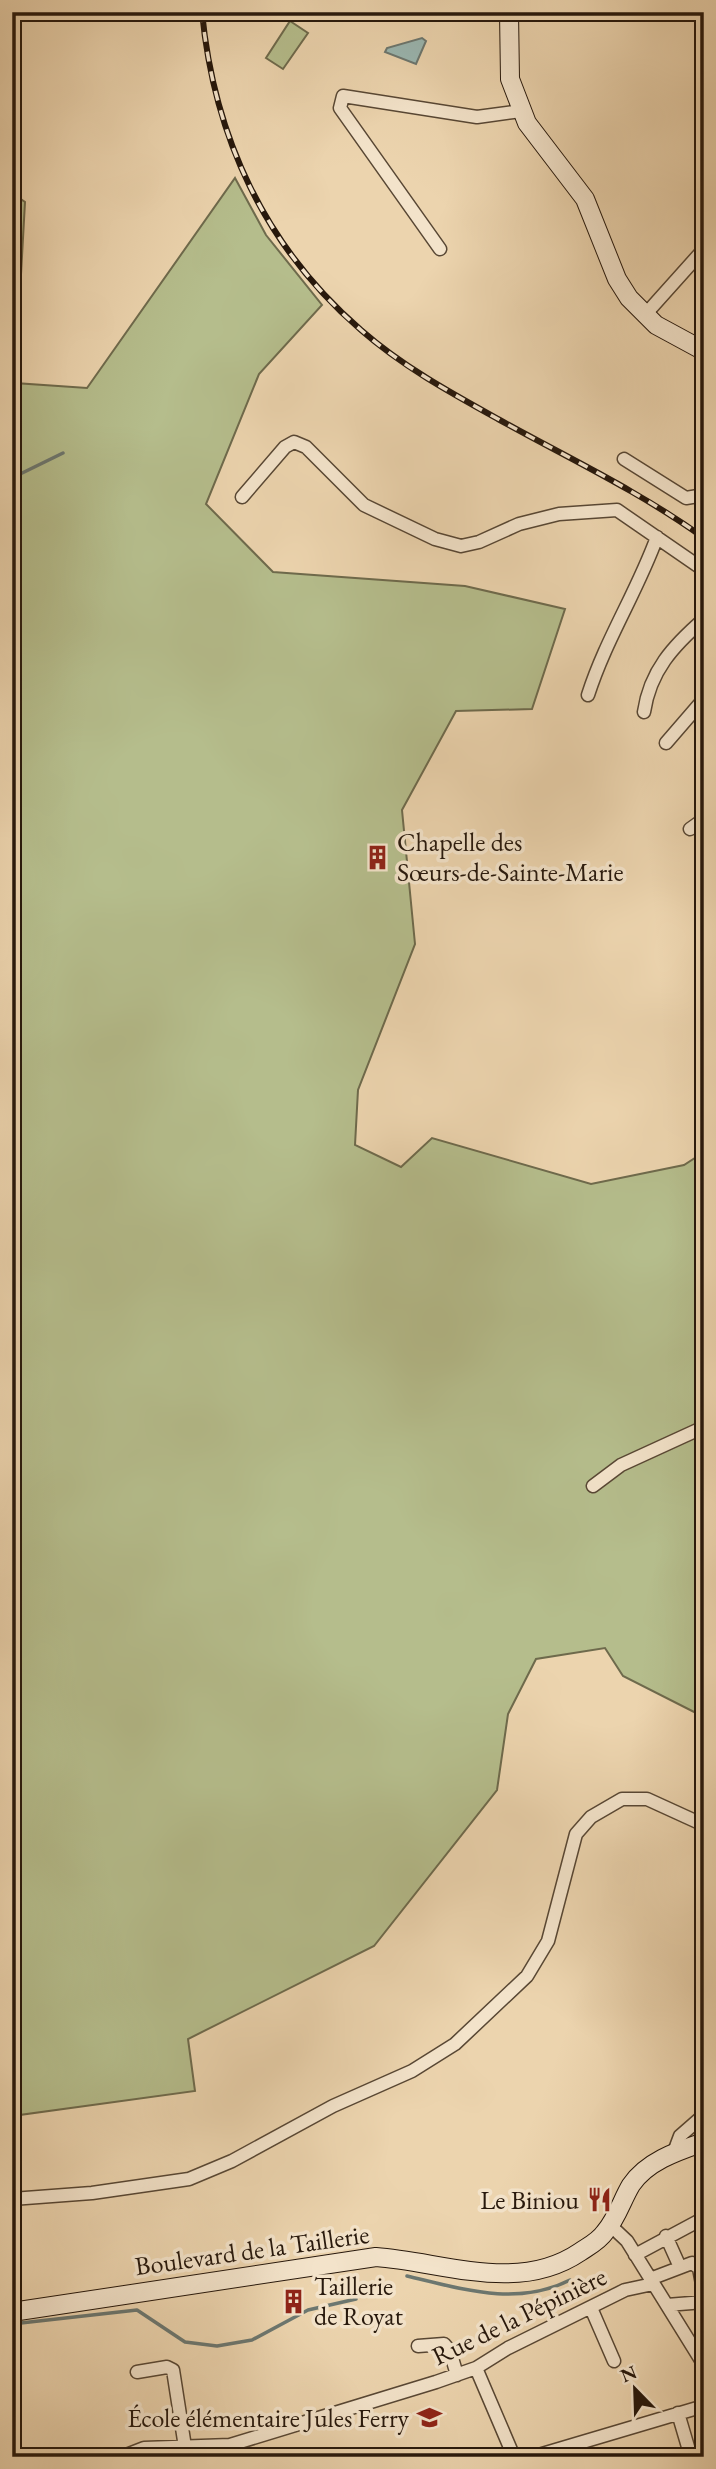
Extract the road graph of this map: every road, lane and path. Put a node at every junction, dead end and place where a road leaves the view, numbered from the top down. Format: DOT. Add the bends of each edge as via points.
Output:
graph roads {
  1 [pos="509,12"];
  2 [pos="521,111"];
  3 [pos="440,249"];
  4 [pos="704,249"];
  5 [pos="644,316"];
  6 [pos="704,351"];
  7 [pos="625,459"];
  8 [pos="704,495"];
  9 [pos="242,497"];
  10 [pos="657,537"];
  11 [pos="704,570"];
  12 [pos="704,619"];
  13 [pos="588,695"];
  14 [pos="704,699"];
  15 [pos="643,712"];
  16 [pos="666,743"];
  17 [pos="704,818"];
  18 [pos="690,828"];
  19 [pos="704,1427"];
  20 [pos="593,1486"];
  21 [pos="704,1825"];
  22 [pos="704,2115"];
  23 [pos="704,2142"];
  24 [pos="674,2152"];
  25 [pos="12,2199"];
  26 [pos="704,2218"];
  27 [pos="610,2225"];
  28 [pos="666,2236"];
  29 [pos="635,2255"];
  30 [pos="680,2265"];
  31 [pos="651,2282"];
  32 [pos="704,2295"];
  33 [pos="704,2302"];
  34 [pos="667,2305"];
  35 [pos="591,2308"];
  36 [pos="12,2312"];
  37 [pos="418,2346"];
  38 [pos="614,2361"];
  39 [pos="704,2365"];
  40 [pos="476,2368"];
  41 [pos="137,2372"];
  42 [pos="457,2375"];
  43 [pos="704,2406"];
  44 [pos="678,2413"];
  45 [pos="185,2447"];
  46 [pos="126,2456"];
  47 [pos="514,2457"];
  48 [pos="532,2457"];
  49 [pos="691,2457"];
  1 -- 2 [label="main road" via="510,79"];
  2 -- 3 [label="street" via="477,117 342,96 340,108"];
  2 -- 5 [label="main road" via="585,199 617,279"];
  4 -- 5 [label="street"];
  5 -- 6 [label="main road"];
  7 -- 8 [label="street" via="687,498"];
  9 -- 10 [label="street" via="293,442 306,447 364,505 435,539 461,545 559,514 617,510"];
  10 -- 11 [label="street"];
  10 -- 13 [label="street" via="642,578 605,646"];
  12 -- 15 [label="street" via="656,671"];
  14 -- 16 [label="street"];
  17 -- 18 [label="street"];
  19 -- 20 [label="street" via="621,1465"];
  21 -- 25 [label="street" via="647,1799 622,1799 591,1817 576,1834 548,1941 527,1976 455,2045 412,2071 189,2179"];
  22 -- 24 [label="street" via="680,2136"];
  23 -- 24 [label="main road, Boulevard de la Taillerie"];
  24 -- 27 [label="main road, Boulevard de la Taillerie" via="632,2183"];
  26 -- 28 [label="street"];
  27 -- 29 [label="street"];
  27 -- 36 [label="main road, Boulevard de la Taillerie" via="598,2240 563,2263 514,2275 376,2257"];
  28 -- 29 [label="street"];
  28 -- 30 [label="street"];
  29 -- 31 [label="street"];
  30 -- 31 [label="street, Rue de la Pépinière"];
  30 -- 32 [label="street" via="692,2263 699,2268"];
  31 -- 34 [label="street"];
  31 -- 35 [label="street, Rue de la Pépinière"];
  33 -- 34 [label="street"];
  34 -- 39 [label="street"];
  35 -- 38 [label="street"];
  35 -- 40 [label="street, Rue de la Pépinière"];
  37 -- 42 [label="street" via="444,2344"];
  40 -- 42 [label="street, Rue de la Pépinière"];
  40 -- 47 [label="street"];
  41 -- 45 [label="street" via="173,2370"];
  42 -- 45 [label="street, Rue de la Pépinière" via="230,2445"];
  43 -- 44 [label="street"];
  44 -- 48 [label="street"];
  44 -- 49 [label="street"];
  45 -- 46 [label="street, Rue de la Pépinière" via="144,2448"];
}
